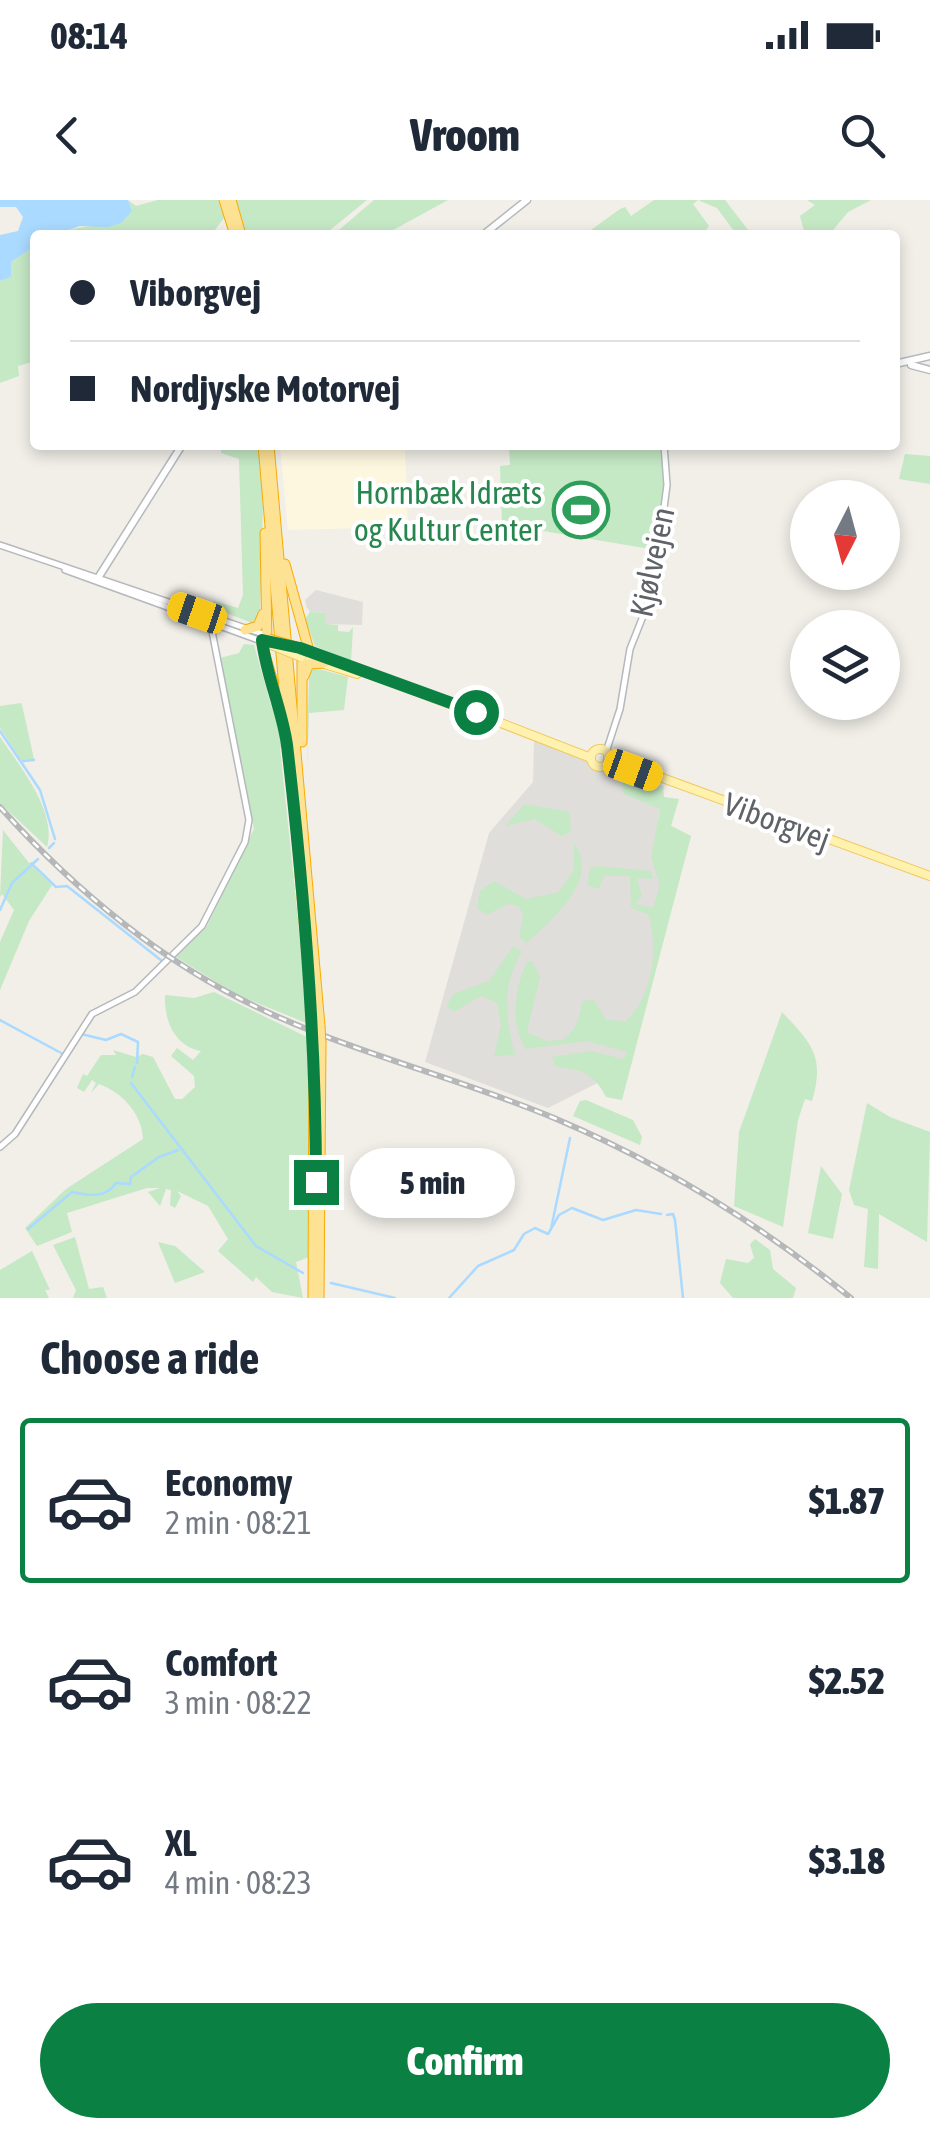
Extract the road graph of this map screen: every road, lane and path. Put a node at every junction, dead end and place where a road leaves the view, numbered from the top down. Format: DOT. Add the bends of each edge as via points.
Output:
graph roads {
  1 [pos="228,200"];
  2 [pos="527,200"];
  3 [pos="237,230"];
  4 [pos="489,230"];
  5 [pos="930,356"];
  6 [pos="917,363"];
  7 [pos="900,364"];
  8 [pos="930,370"];
  9 [pos="179,450"];
  10 [pos="266,450"];
  11 [pos="266,450"];
  12 [pos="266,450"];
  13 [pos="267,450"];
  14 [pos="664,450"];
  15 [pos="0,546"];
  16 [pos="96,580"];
  17 [pos="265,591"];
  18 [pos="210,622"];
  19 [pos="245,630"];
  20 [pos="267,639"];
  21 [pos="302,653"];
  22 [pos="324,663"];
  23 [pos="302,683"];
  24 [pos="390,684"];
  25 [pos="601,756"];
  26 [pos="299,850"];
  27 [pos="308,870"];
  28 [pos="930,876"];
  29 [pos="317,1025"];
  30 [pos="0,1147"];
  31 [pos="316,1298"];
  1 -- 3 [label="highway"];
  2 -- 4 [label="main road"];
  5 -- 6 [label="main road"];
  6 -- 7 [label="main road"];
  6 -- 8 [label="main road"];
  9 -- 16 [label="main road"];
  10 -- 17 [label="highway"];
  11 -- 26 [label="highway"];
  12 -- 27 [label="highway"];
  13 -- 21 [label="highway"];
  14 -- 25 [label="street, Kjølvejen" via="667,485 653,591"];
  15 -- 16 [label="street"];
  16 -- 18 [label="street"];
  16 -- 19 [label="street"];
  17 -- 19 [label="highway" via="261,622"];
  17 -- 20 [label="highway"];
  18 -- 20 [label="street"];
  18 -- 30 [label="street" via="248,820 245,842 202,926 135,992 92,1014 16,1134"];
  19 -- 20 [label="street"];
  20 -- 21 [label="highway, bridge"];
  20 -- 26 [label="highway"];
  21 -- 22 [label="main road, Viborgvej"];
  21 -- 23 [label="highway"];
  21 -- 24 [label="main road, Viborgvej"];
  22 -- 23 [label="highway" via="308,666"];
  22 -- 24 [label="main road, Viborgvej"];
  23 -- 27 [label="highway"];
  24 -- 25 [label="main road, Viborgvej"];
  25 -- 28 [label="main road, Viborgvej"];
  26 -- 29 [label="highway"];
  27 -- 29 [label="highway"];
  29 -- 31 [label="highway, bridge"];
}
